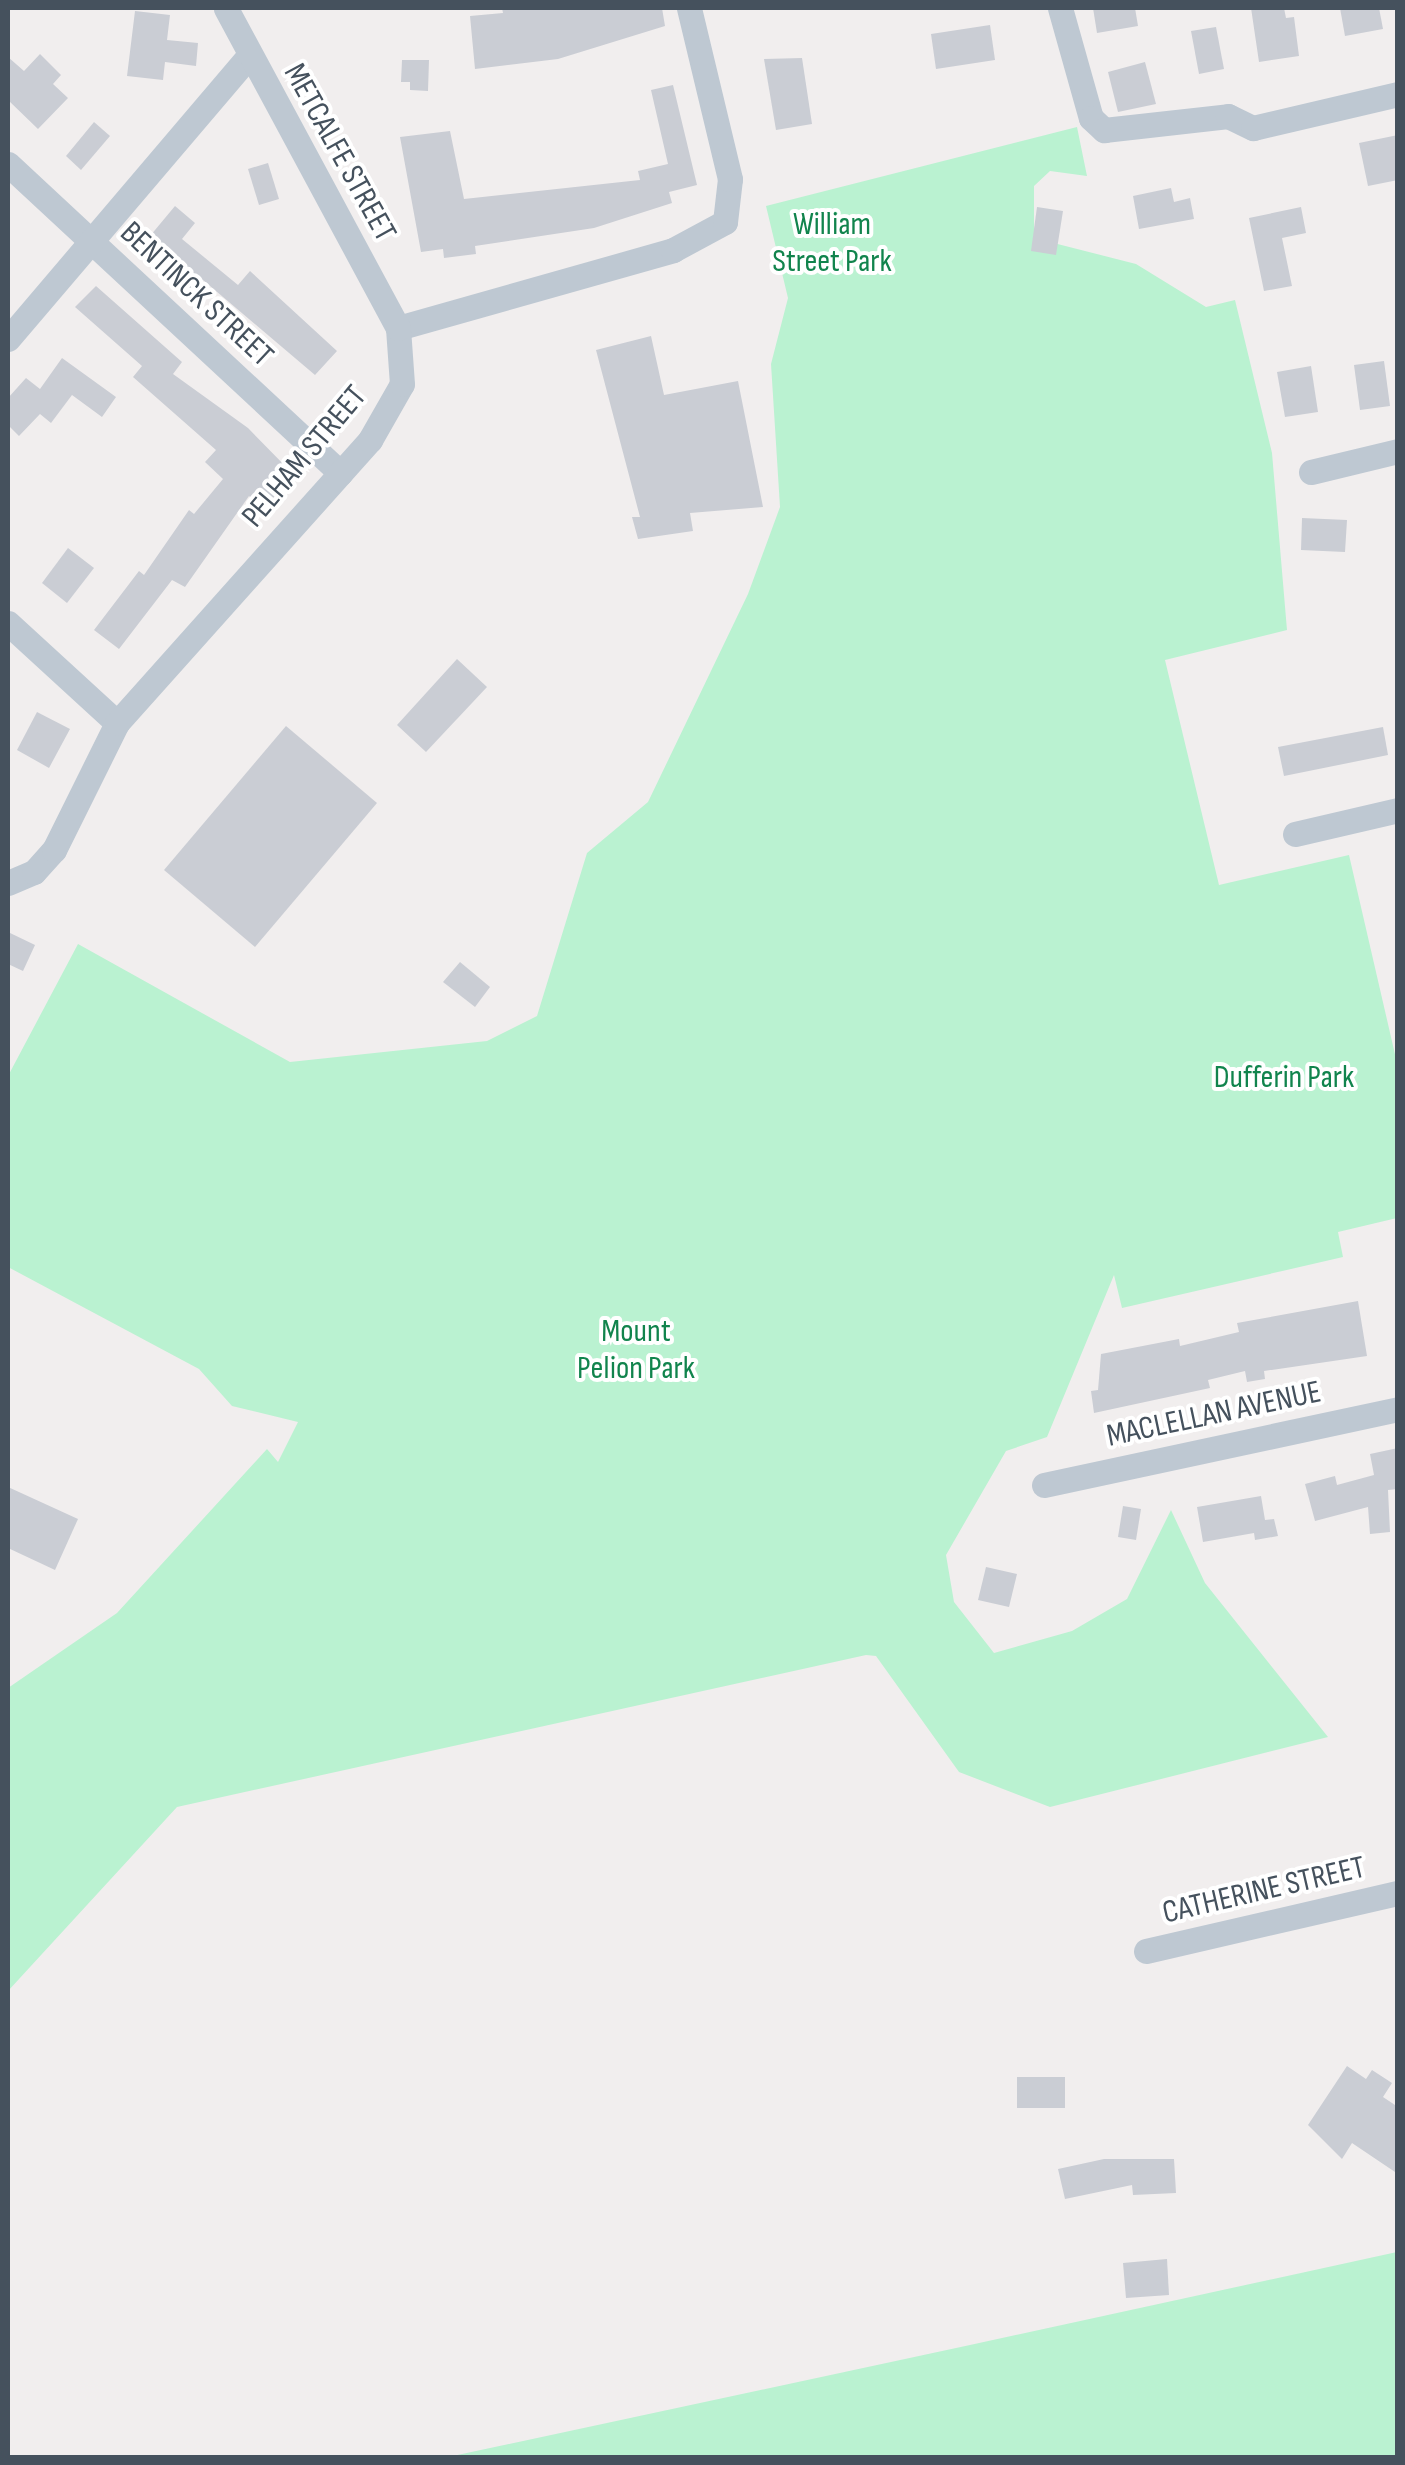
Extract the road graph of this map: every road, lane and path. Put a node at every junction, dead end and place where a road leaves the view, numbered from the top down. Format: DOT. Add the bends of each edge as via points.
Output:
graph roads {
  1 [pos="226,8"];
  2 [pos="688,8"];
  3 [pos="1060,8"];
  4 [pos="249,56"];
  5 [pos="1398,94"];
  6 [pos="8,164"];
  7 [pos="91,242"];
  8 [pos="398,328"];
  9 [pos="8,339"];
  10 [pos="1398,451"];
  11 [pos="342,472"];
  12 [pos="1311,472"];
  13 [pos="8,624"];
  14 [pos="116,724"];
  15 [pos="1398,810"];
  16 [pos="1295,834"];
  17 [pos="10,882"];
  18 [pos="1398,1408"];
  19 [pos="1044,1486"];
  20 [pos="1398,1894"];
  21 [pos="1146,1952"];
  1 -- 4 [label="street, METCALFE STREET"];
  2 -- 8 [label="street" via="730,178 724,222 673,250"];
  3 -- 5 [label="street" via="1092,118 1116,131 1228,116 1253,128"];
  4 -- 7 [label="street"];
  4 -- 8 [label="street, METCALFE STREET"];
  6 -- 7 [label="street, BENTINCK STREET"];
  7 -- 9 [label="street"];
  7 -- 11 [label="street, BENTINCK STREET"];
  8 -- 11 [label="street, PELHAM STREET" via="402,384 370,440"];
  10 -- 12 [label="street"];
  11 -- 14 [label="street, PELHAM STREET"];
  13 -- 14 [label="street"];
  14 -- 17 [label="street, PELHAM STREET" via="54,850 34,872"];
  15 -- 16 [label="street"];
  18 -- 19 [label="street, MACLELLAN AVENUE"];
  20 -- 21 [label="street, CATHERINE STREET"];
}
